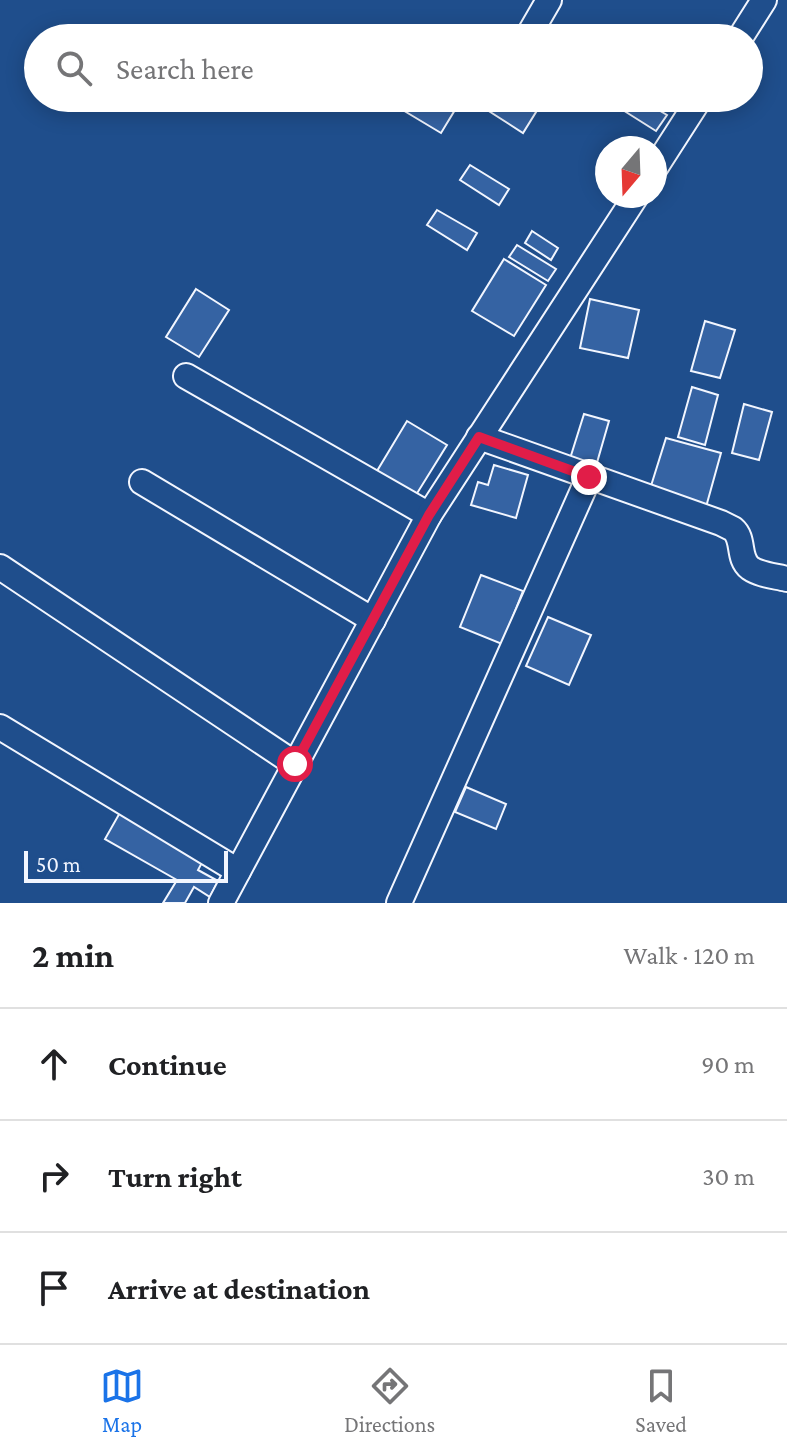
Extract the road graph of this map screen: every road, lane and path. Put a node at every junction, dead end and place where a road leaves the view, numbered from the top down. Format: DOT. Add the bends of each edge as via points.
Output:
graph roads {
  1 [pos="549,0"];
  2 [pos="764,0"];
  3 [pos="535,24"];
  4 [pos="749,24"];
  5 [pos="691,112"];
  6 [pos="667,149"];
  7 [pos="628,208"];
  8 [pos="186,376"];
  9 [pos="479,437"];
  10 [pos="589,477"];
  11 [pos="142,482"];
  12 [pos="429,515"];
  13 [pos="0,567"];
  14 [pos="787,579"];
  15 [pos="373,620"];
  16 [pos="0,727"];
  17 [pos="295,764"];
  18 [pos="238,871"];
  19 [pos="221,903"];
  20 [pos="399,903"];
  1 -- 3 [label="street"];
  2 -- 4 [label="street"];
  5 -- 6 [label="street"];
  7 -- 9 [label="street"];
  8 -- 12 [label="street"];
  9 -- 10 [label="street"];
  9 -- 12 [label="street"];
  10 -- 14 [label="street" via="735,530 748,567"];
  10 -- 20 [label="street"];
  11 -- 15 [label="street"];
  12 -- 15 [label="street"];
  13 -- 17 [label="street"];
  15 -- 17 [label="street"];
  16 -- 18 [label="street"];
  17 -- 18 [label="street"];
  18 -- 19 [label="street"];
}
